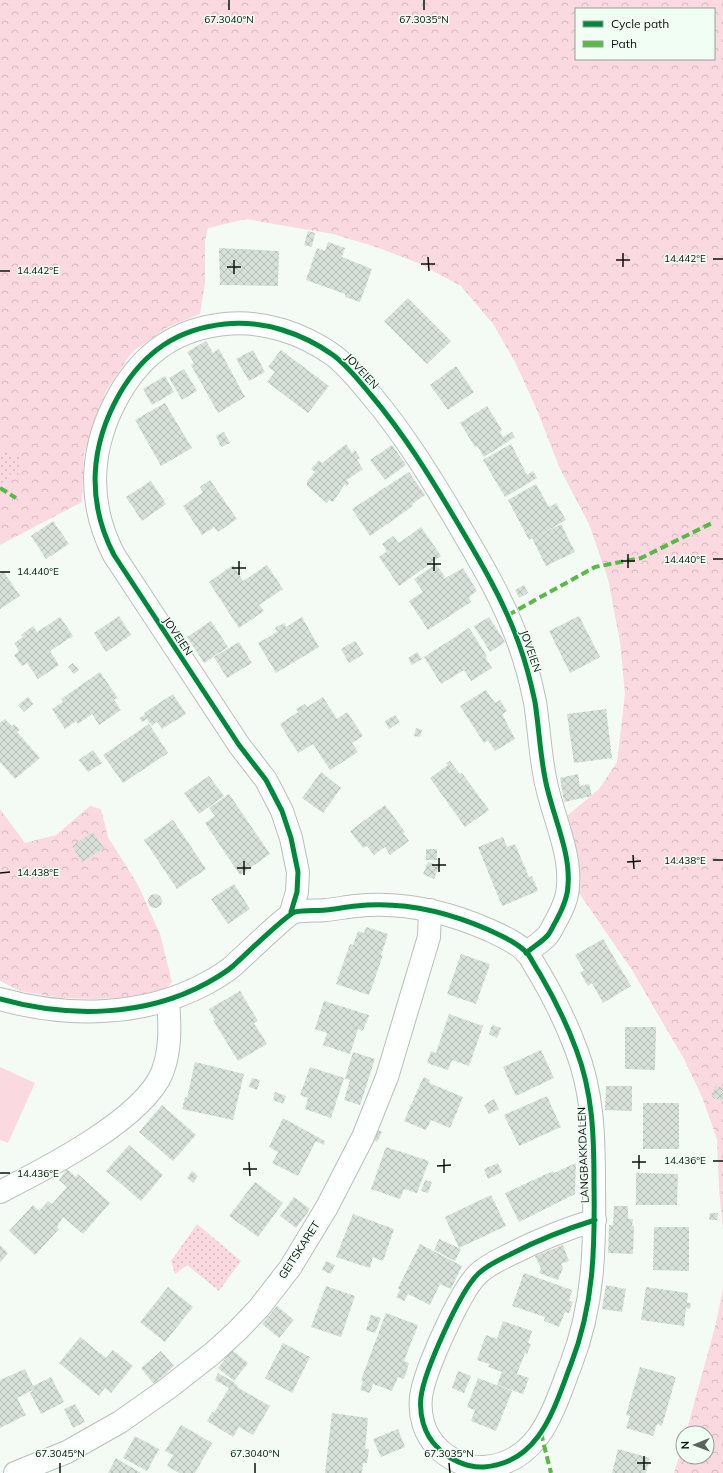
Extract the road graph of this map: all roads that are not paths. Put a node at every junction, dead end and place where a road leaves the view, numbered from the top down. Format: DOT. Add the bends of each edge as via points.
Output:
graph roads {
  1 [pos="430,910"];
  2 [pos="291,912"];
  3 [pos="526,953"];
  4 [pos="0,999"];
  5 [pos="168,1001"];
  6 [pos="0,1192"];
  7 [pos="595,1220"];
  8 [pos="15,1473"];
  1 -- 2 [label="street, LANGBAKKDALEN" via="398,905 358,905"];
  1 -- 3 [label="street, LANGBAKKDALEN" via="474,924 505,938"];
  1 -- 8 [label="street, GEITSKARET" via="429,937 387,1077 363,1137 327,1207 290,1268 259,1308 237,1331 167,1389 120,1422 67,1452"];
  2 -- 3 [label="street, JOVEIEN" via="297,892 298,872 282,811 266,780 239,745 114,555 103,533 96,504 94,479 99,444 111,408 128,380 147,356 171,339 222,324 260,325 302,337 335,357 352,372 386,412 417,457 481,563 508,616 530,679 545,781 568,866 568,887 563,907 547,936"];
  2 -- 5 [label="street" via="227,972 193,991"];
  3 -- 7 [label="street, LANGBAKKDALEN" via="556,1000 581,1063 590,1094"];
  4 -- 5 [label="street" via="26,1006 81,1011 120,1010"];
  5 -- 6 [label="street" via="168,1050 162,1073 150,1092 93,1140"];
  7 -- 7 [label="street, LANGBAKKDALEN" via="590,1304 581,1340 541,1433 524,1452 506,1463 477,1467 447,1455 438,1449 426,1432 421,1397 431,1364 464,1290 479,1273 493,1263 542,1238"];
}
